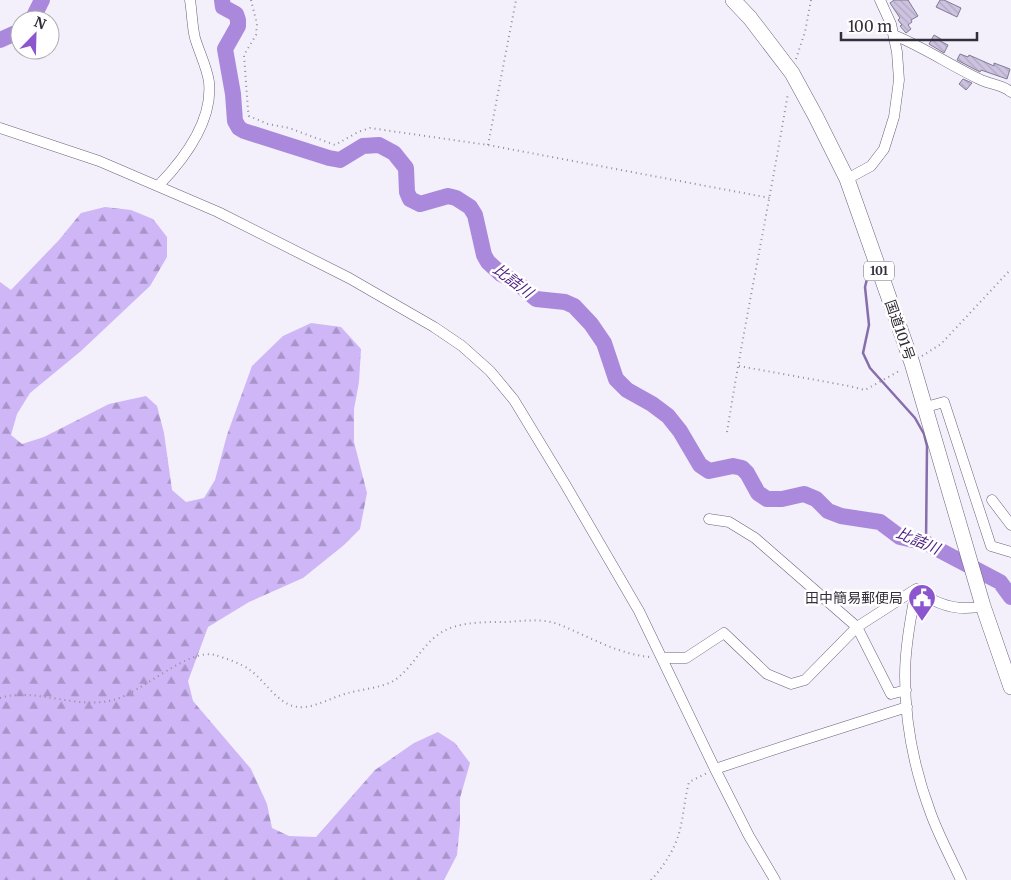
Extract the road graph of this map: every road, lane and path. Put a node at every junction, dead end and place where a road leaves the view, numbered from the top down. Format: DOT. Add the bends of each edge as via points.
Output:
graph roads {
  1 [pos="190,0"];
  2 [pos="251,0"];
  3 [pos="516,0"];
  4 [pos="733,0"];
  5 [pos="811,0"];
  6 [pos="880,0"];
  7 [pos="894,35"];
  8 [pos="792,73"];
  9 [pos="788,92"];
  10 [pos="1011,92"];
  11 [pos="0,128"];
  12 [pos="488,145"];
  13 [pos="847,179"];
  14 [pos="159,185"];
  15 [pos="770,198"];
  16 [pos="1011,270"];
  17 [pos="912,363"];
  18 [pos="739,366"];
  19 [pos="926,406"];
  20 [pos="727,432"];
  21 [pos="992,500"];
  22 [pos="709,519"];
  23 [pos="1011,526"];
  24 [pos="1011,552"];
  25 [pos="916,588"];
  26 [pos="983,606"];
  27 [pos="857,627"];
  28 [pos="662,658"];
  29 [pos="1011,687"];
  30 [pos="906,690"];
  31 [pos="0,698"];
  32 [pos="907,707"];
  33 [pos="715,769"];
  34 [pos="651,880"];
  35 [pos="775,880"];
  36 [pos="961,880"];
  1 -- 14 [label="street" via="195,36 208,81 208,95 194,143"];
  2 -- 12 [label="path" via="257,24 256,35 244,55 249,116 335,145 370,128"];
  3 -- 12 [label="path"];
  4 -- 8 [label="highway, 国道101号 / 101"];
  5 -- 8 [label="path"];
  6 -- 7 [label="street"];
  7 -- 10 [label="street"];
  7 -- 13 [label="street" via="899,80 894,118 884,149 870,166"];
  8 -- 13 [label="highway, 国道101号 / 101"];
  9 -- 15 [label="path"];
  11 -- 14 [label="street"];
  12 -- 15 [label="path"];
  13 -- 17 [label="highway, 国道101号 / 101"];
  14 -- 28 [label="street" via="349,278 441,332 490,371 514,400 565,484 640,611"];
  15 -- 18 [label="path"];
  16 -- 17 [label="path" via="941,344"];
  17 -- 18 [label="path" via="865,390"];
  17 -- 19 [label="highway, 国道101号 / 101"];
  18 -- 20 [label="path"];
  19 -- 24 [label="street" via="944,402 991,546"];
  19 -- 26 [label="highway, 国道101号 / 101"];
  21 -- 23 [label="street"];
  22 -- 27 [label="street" via="728,522 755,538"];
  25 -- 26 [label="street" via="927,598 943,604 968,609"];
  25 -- 27 [label="street"];
  25 -- 30 [label="street" via="907,651"];
  26 -- 29 [label="highway, 国道101号 / 101"];
  27 -- 28 [label="street" via="805,680 791,684 767,674 724,633 686,658"];
  27 -- 30 [label="street" via="891,694"];
  28 -- 31 [label="path" via="634,656 556,623 537,619 491,621 453,627 435,636 394,680 303,708 277,698 249,669 214,655 197,656 182,662 135,691 113,700 65,701 31,695"];
  28 -- 33 [label="street"];
  30 -- 32 [label="street"];
  32 -- 33 [label="street"];
  32 -- 36 [label="street" via="910,742 918,775 931,815"];
  33 -- 34 [label="path" via="689,782 681,826 672,852"];
  33 -- 35 [label="street"];
}
